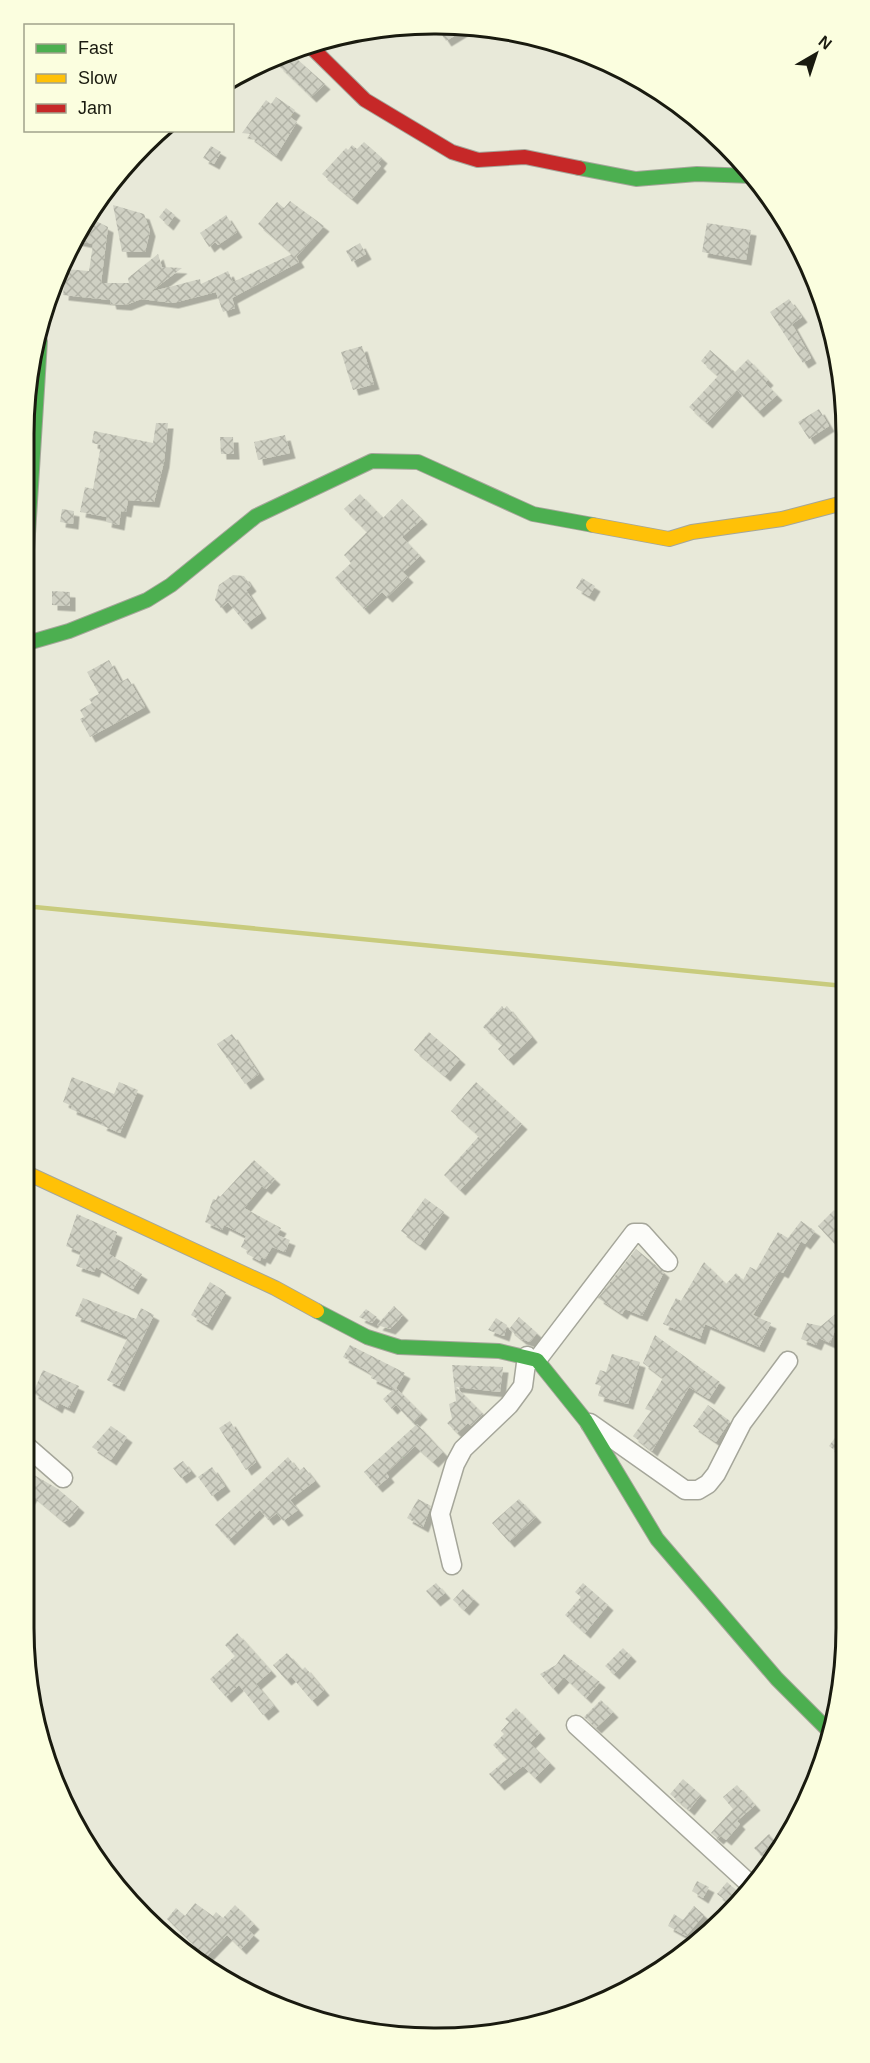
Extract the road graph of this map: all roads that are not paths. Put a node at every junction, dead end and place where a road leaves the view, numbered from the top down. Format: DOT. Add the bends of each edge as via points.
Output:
graph roads {
  1 [pos="317,53"];
  2 [pos="740,176"];
  3 [pos="37,395"];
  4 [pos="34,437"];
  5 [pos="836,505"];
  6 [pos="34,641"];
  7 [pos="34,1176"];
  8 [pos="668,1262"];
  9 [pos="532,1358"];
  10 [pos="788,1361"];
  11 [pos="586,1420"];
  12 [pos="34,1453"];
  13 [pos="63,1478"];
  14 [pos="452,1565"];
  15 [pos="576,1725"];
  16 [pos="824,1726"];
  17 [pos="746,1880"];
  1 -- 2 [label="street" via="365,100 452,152 478,160 546,159 636,179"];
  3 -- 4 [label="street"];
  5 -- 6 [label="street" via="782,519 669,538 533,514 418,462 372,461 256,516 147,600"];
  7 -- 9 [label="street" via="380,1342 401,1348 478,1349"];
  8 -- 9 [label="street" via="642,1233 634,1233"];
  9 -- 11 [label="street" via="545,1366"];
  9 -- 14 [label="street" via="523,1386 463,1449 455,1464 440,1514"];
  10 -- 11 [label="street" via="742,1424 716,1474 698,1490 685,1490"];
  11 -- 16 [label="street" via="657,1539 777,1679"];
  12 -- 13 [label="street"];
  15 -- 17 [label="street"];
}
